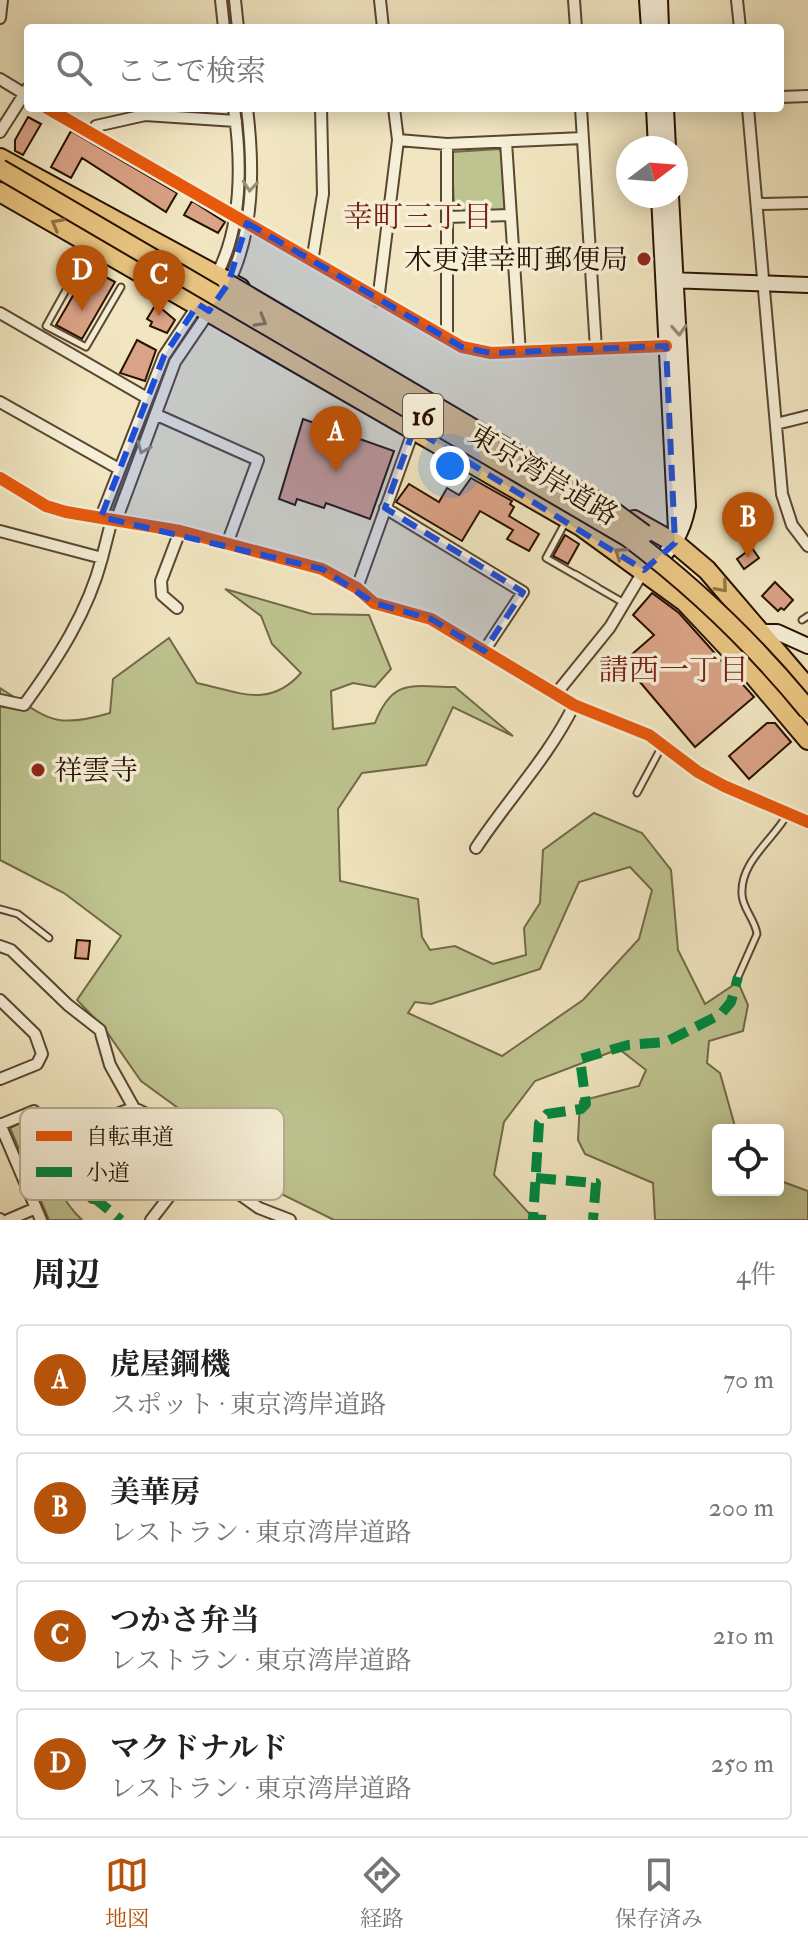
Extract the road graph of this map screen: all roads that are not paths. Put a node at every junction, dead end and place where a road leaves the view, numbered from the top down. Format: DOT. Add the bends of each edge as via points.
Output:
graph roads {
  1 [pos="2,0"];
  2 [pos="221,0"];
  3 [pos="235,0"];
  4 [pos="380,0"];
  5 [pos="574,0"];
  6 [pos="647,0"];
  7 [pos="660,0"];
  8 [pos="737,0"];
  9 [pos="0,18"];
  10 [pos="224,24"];
  11 [pos="238,24"];
  12 [pos="383,24"];
  13 [pos="576,24"];
  14 [pos="649,24"];
  15 [pos="661,24"];
  16 [pos="740,24"];
  17 [pos="0,79"];
  18 [pos="24,91"];
  19 [pos="24,96"];
  20 [pos="808,96"];
  21 [pos="784,97"];
  22 [pos="53,112"];
  23 [pos="235,112"];
  24 [pos="247,112"];
  25 [pos="321,112"];
  26 [pos="394,112"];
  27 [pos="581,112"];
  28 [pos="654,112"];
  29 [pos="666,112"];
  30 [pos="748,112"];
  31 [pos="236,121"];
  32 [pos="0,132"];
  33 [pos="90,135"];
  34 [pos="655,136"];
  35 [pos="667,136"];
  36 [pos="583,138"];
  37 [pos="398,140"];
  38 [pos="506,142"];
  39 [pos="447,144"];
  40 [pos="0,158"];
  41 [pos="0,169"];
  42 [pos="0,192"];
  43 [pos="808,203"];
  44 [pos="757,204"];
  45 [pos="661,208"];
  46 [pos="671,208"];
  47 [pos="510,215"];
  48 [pos="447,217"];
  49 [pos="240,220"];
  50 [pos="85,256"];
  51 [pos="312,262"];
  52 [pos="222,280"];
  53 [pos="670,280"];
  54 [pos="765,283"];
  55 [pos="808,285"];
  56 [pos="121,287"];
  57 [pos="378,301"];
  58 [pos="204,307"];
  59 [pos="0,313"];
  60 [pos="447,339"];
  61 [pos="666,346"];
  62 [pos="596,349"];
  63 [pos="520,353"];
  64 [pos="147,398"];
  65 [pos="0,402"];
  66 [pos="157,415"];
  67 [pos="808,416"];
  68 [pos="776,424"];
  69 [pos="414,429"];
  70 [pos="119,469"];
  71 [pos="0,478"];
  72 [pos="385,508"];
  73 [pos="110,519"];
  74 [pos="567,519"];
  75 [pos="0,531"];
  76 [pos="180,531"];
  77 [pos="675,543"];
  78 [pos="227,544"];
  79 [pos="808,546"];
  80 [pos="102,558"];
  81 [pos="644,570"];
  82 [pos="357,588"];
  83 [pos="700,595"];
  84 [pos="624,603"];
  85 [pos="177,608"];
  86 [pos="761,631"];
  87 [pos="721,640"];
  88 [pos="808,646"];
  89 [pos="484,651"];
  90 [pos="808,688"];
  91 [pos="555,695"];
  92 [pos="0,700"];
  93 [pos="574,705"];
  94 [pos="808,710"];
  95 [pos="808,740"];
  96 [pos="662,745"];
  97 [pos="637,793"];
  98 [pos="788,814"];
  99 [pos="808,822"];
  100 [pos="476,848"];
  101 [pos="0,909"];
  102 [pos="49,938"];
  103 [pos="0,946"];
  104 [pos="738,977"];
  105 [pos="0,1000"];
  106 [pos="0,1079"];
  107 [pos="134,1108"];
  108 [pos="20,1116"];
  109 [pos="0,1124"];
  110 [pos="20,1171"];
  111 [pos="33,1200"];
  112 [pos="166,1200"];
  113 [pos="248,1200"];
  114 [pos="36,1208"];
  115 [pos="8,1220"];
  116 [pos="41,1220"];
  117 [pos="151,1220"];
  118 [pos="290,1220"];
  1 -- 9 [label="street"];
  2 -- 10 [label="street"];
  3 -- 11 [label="street"];
  4 -- 12 [label="street"];
  5 -- 13 [label="street"];
  6 -- 14 [label="street"];
  7 -- 15 [label="street"];
  8 -- 16 [label="street"];
  17 -- 18 [label="street"];
  19 -- 32 [label="street"];
  20 -- 21 [label="street"];
  22 -- 33 [label="street"];
  23 -- 31 [label="street"];
  24 -- 49 [label="street, one-way" via="253,157"];
  25 -- 51 [label="street" via="323,194"];
  26 -- 37 [label="street"];
  27 -- 36 [label="street"];
  28 -- 34 [label="street"];
  29 -- 35 [label="street"];
  30 -- 44 [label="street"];
  31 -- 33 [label="street" via="145,115 96,126"];
  31 -- 49 [label="street"];
  33 -- 49 [label="street"];
  36 -- 38 [label="street"];
  36 -- 62 [label="street"];
  37 -- 39 [label="street"];
  37 -- 57 [label="street"];
  38 -- 39 [label="street"];
  38 -- 47 [label="street"];
  39 -- 48 [label="street"];
  40 -- 52 [label="highway, 16"];
  41 -- 83 [label="highway, 東京湾岸道路 / 16, one-way, bridge" via="590,513"];
  58 -- 42 [label="highway, 東京湾岸道路 / 16, one-way"];
  43 -- 44 [label="street"];
  44 -- 54 [label="street"];
  45 -- 53 [label="street"];
  46 -- 53 [label="street"];
  47 -- 48 [label="street"];
  47 -- 63 [label="street"];
  48 -- 60 [label="street"];
  49 -- 51 [label="street"];
  49 -- 52 [label="street"];
  50 -- 56 [label="lane" via="46,326 86,347"];
  51 -- 57 [label="street"];
  52 -- 58 [label="street"];
  52 -- 77 [label="highway, 16"];
  52 -- 83 [label="highway, 16, bridge" via="611,510 683,568"];
  53 -- 54 [label="street"];
  53 -- 61 [label="street"];
  53 -- 77 [label="street, one-way" via="688,506"];
  54 -- 55 [label="street"];
  54 -- 68 [label="street"];
  57 -- 60 [label="street"];
  58 -- 64 [label="street" via="164,356"];
  58 -- 66 [label="street" via="175,362"];
  58 -- 69 [label="highway, 東京湾岸道路 / 16"];
  59 -- 64 [label="street"];
  60 -- 63 [label="street" via="476,351"];
  61 -- 62 [label="street"];
  61 -- 77 [label="street"];
  62 -- 63 [label="street"];
  64 -- 70 [label="street"];
  65 -- 70 [label="street"];
  66 -- 73 [label="street, one-way"];
  66 -- 78 [label="street" via="258,460"];
  67 -- 68 [label="street"];
  68 -- 79 [label="street" via="782,494 792,525"];
  69 -- 72 [label="street"];
  69 -- 74 [label="highway, 東京湾岸道路 / 16"];
  70 -- 73 [label="street"];
  71 -- 73 [label="street" via="46,506"];
  72 -- 82 [label="street"];
  72 -- 89 [label="street" via="523,592"];
  73 -- 76 [label="street"];
  73 -- 80 [label="street"];
  81 -- 74 [label="highway, 東京湾岸道路 / 16, one-way"];
  74 -- 84 [label="lane" via="546,558"];
  75 -- 80 [label="street"];
  76 -- 78 [label="street"];
  76 -- 85 [label="street" via="161,581 162,595"];
  77 -- 81 [label="street"];
  77 -- 86 [label="highway, 16, one-way" via="707,570"];
  78 -- 82 [label="street" via="322,569"];
  80 -- 92 [label="street" via="92,596 41,682 24,705"];
  81 -- 84 [label="street"];
  81 -- 87 [label="highway, 東京湾岸道路 / 16"];
  82 -- 89 [label="street" via="374,603 431,619"];
  83 -- 94 [label="highway, 東京湾岸道路 / 16, bridge" via="762,654"];
  84 -- 91 [label="street"];
  86 -- 87 [label="street"];
  86 -- 88 [label="street"];
  86 -- 90 [label="highway, 16"];
  87 -- 95 [label="highway, 東京湾岸道路 / 16"];
  89 -- 91 [label="street"];
  91 -- 93 [label="street"];
  93 -- 96 [label="street" via="625,722"];
  93 -- 100 [label="street" via="533,773"];
  96 -- 97 [label="lane"];
  96 -- 98 [label="street" via="698,772"];
  98 -- 99 [label="street"];
  98 -- 104 [label="lane" via="746,868 743,902 757,934"];
  101 -- 102 [label="lane" via="18,914"];
  103 -- 107 [label="street" via="11,950 100,1030 110,1065"];
  105 -- 106 [label="street" via="35,1034 42,1054 37,1064"];
  108 -- 109 [label="street"];
  109 -- 110 [label="street"];
  111 -- 114 [label="street"];
  112 -- 117 [label="street"];
  113 -- 118 [label="street"];
  114 -- 115 [label="street"];
  114 -- 116 [label="street"];
}
